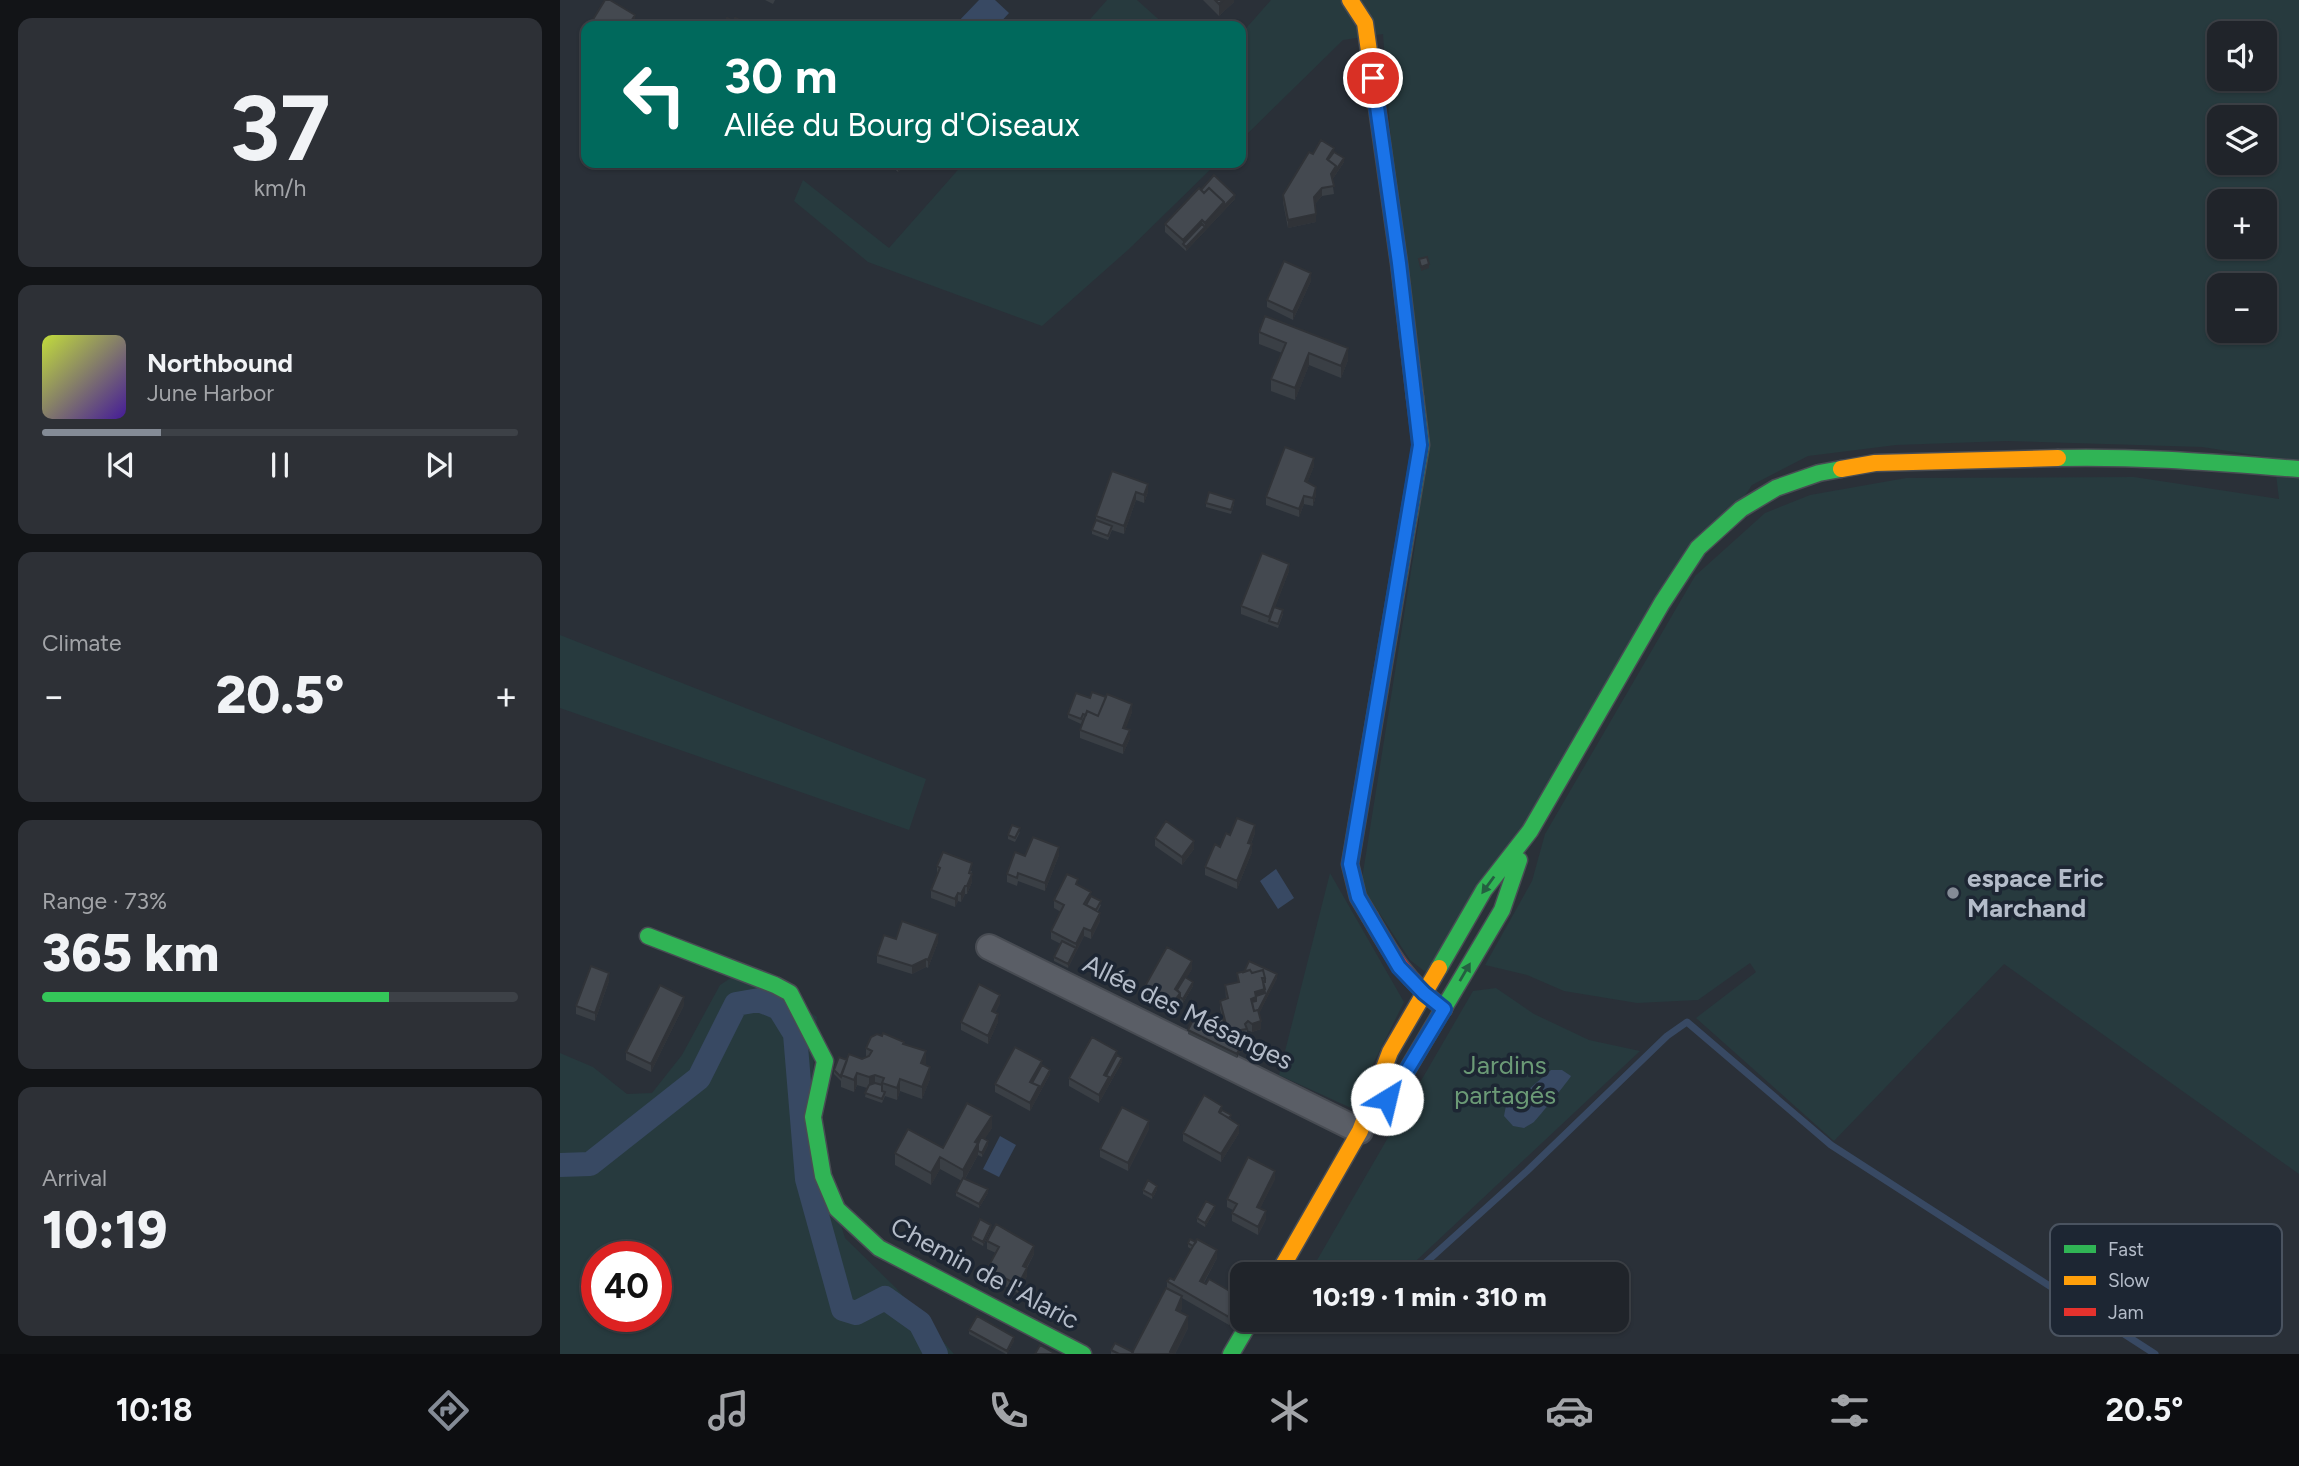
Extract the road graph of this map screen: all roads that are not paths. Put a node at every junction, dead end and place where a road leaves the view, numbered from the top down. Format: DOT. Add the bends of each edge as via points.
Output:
graph roads {
  1 [pos="1349,0"];
  2 [pos="2299,470"];
  3 [pos="1530,831"];
  4 [pos="648,936"];
  5 [pos="989,947"];
  6 [pos="1424,993"];
  7 [pos="1444,1009"];
  8 [pos="1360,1131"];
  9 [pos="1285,1262"];
  10 [pos="1245,1332"];
  11 [pos="1235,1353"];
  12 [pos="1083,1354"];
  1 -- 6 [label="street" via="1365,23 1420,445 1350,864 1358,897 1399,967"];
  2 -- 3 [label="street" via="2113,458 1978,459 1875,463 1819,473 1776,488 1741,509 1698,548"];
  3 -- 6 [label="street, one-way" via="1484,890"];
  7 -- 3 [label="street, one-way" via="1502,910"];
  4 -- 12 [label="street, Chemin de l'Alaric" via="790,993 825,1061 813,1117 822,1176 837,1209 879,1248"];
  5 -- 8 [label="street, Allée des Mésanges"];
  6 -- 7 [label="street"];
  6 -- 8 [label="street" via="1390,1052"];
  7 -- 8 [label="street" via="1400,1082"];
  8 -- 9 [label="street"];
  10 -- 11 [label="street"];
}
